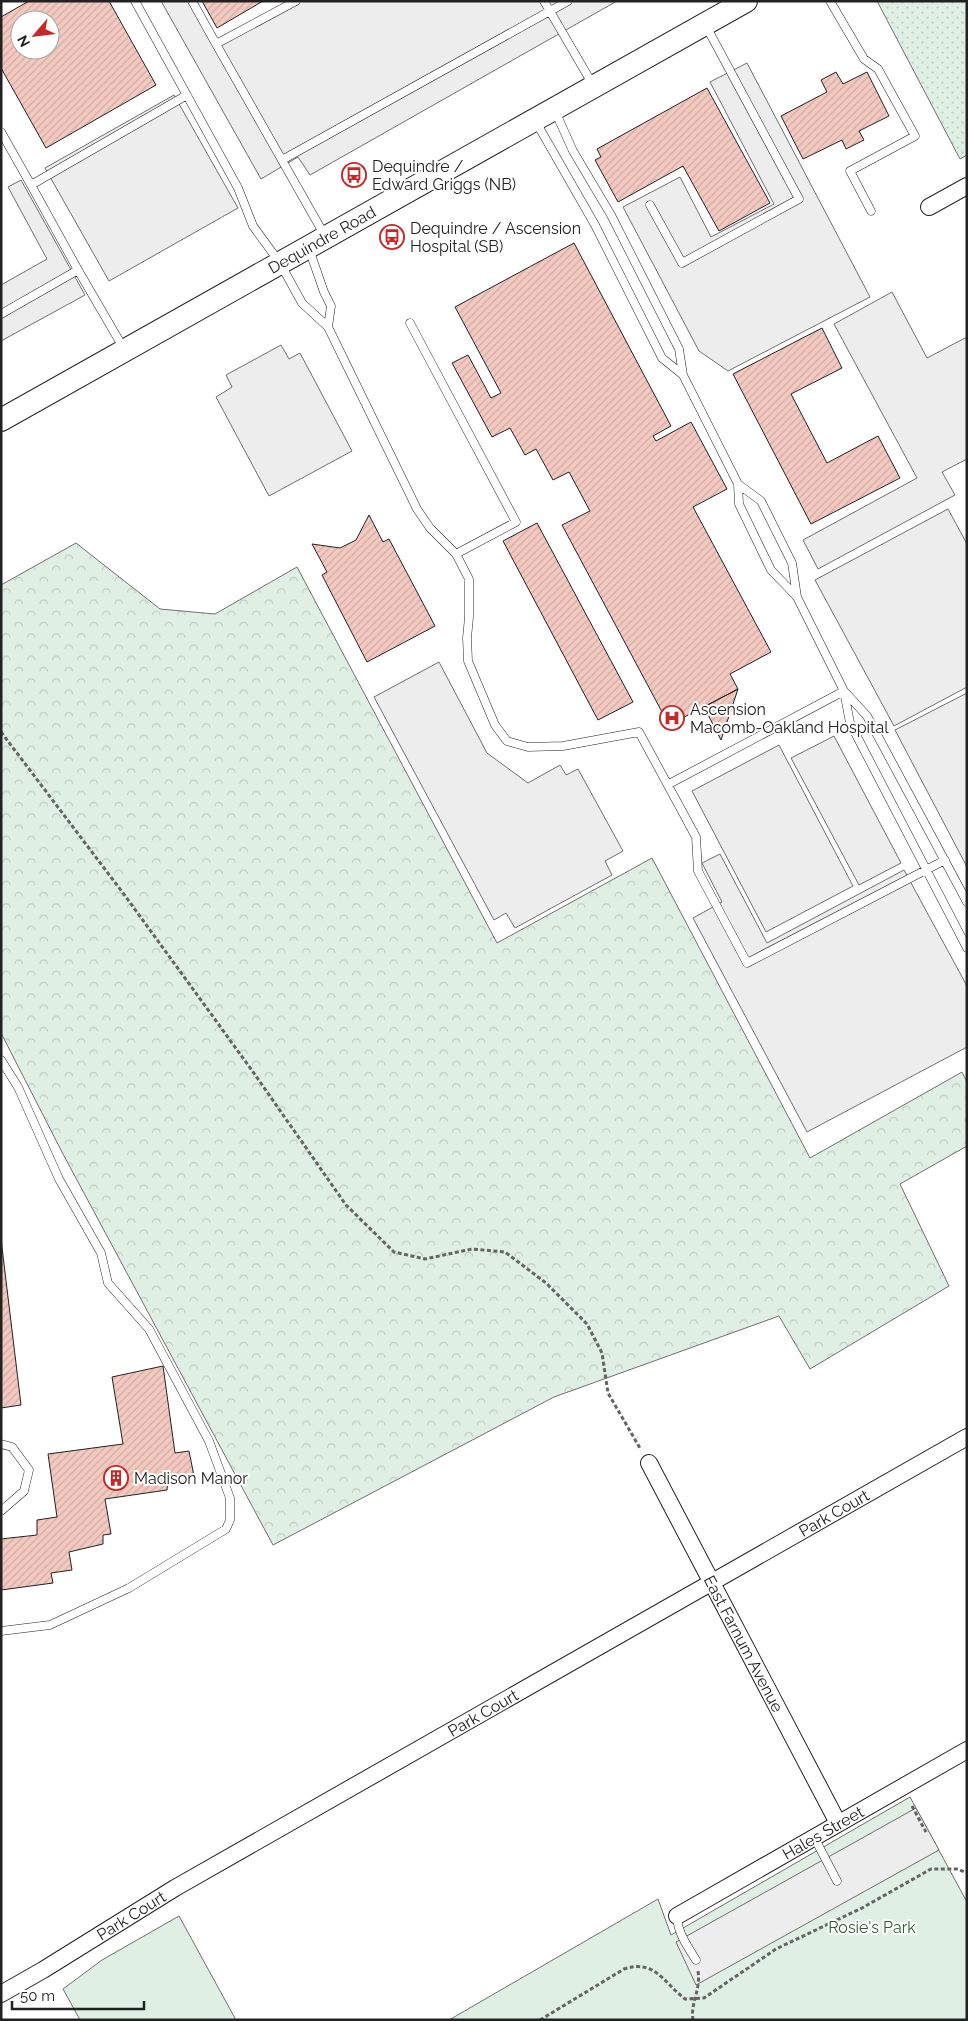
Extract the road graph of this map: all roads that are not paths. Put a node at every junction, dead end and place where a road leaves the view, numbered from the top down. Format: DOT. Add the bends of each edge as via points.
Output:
graph roads {
  1 [pos="135,1"];
  2 [pos="192,1"];
  3 [pos="296,1"];
  4 [pos="544,1"];
  5 [pos="568,1"];
  6 [pos="746,1"];
  7 [pos="830,1"];
  8 [pos="550,12"];
  9 [pos="705,24"];
  10 [pos="216,44"];
  11 [pos="594,87"];
  12 [pos="187,95"];
  13 [pos="554,109"];
  14 [pos="534,120"];
  15 [pos="1,132"];
  16 [pos="282,160"];
  17 [pos="31,185"];
  18 [pos="967,186"];
  19 [pos="650,205"];
  20 [pos="929,207"];
  21 [pos="871,211"];
  22 [pos="317,242"];
  23 [pos="280,263"];
  24 [pos="78,270"];
  25 [pos="1,314"];
  26 [pos="410,323"];
  27 [pos="328,327"];
  28 [pos="125,351"];
  29 [pos="683,376"];
  30 [pos="1,420"];
  31 [pos="738,484"];
  32 [pos="456,554"];
  33 [pos="797,597"];
  34 [pos="844,690"];
  35 [pos="669,784"];
  36 [pos="945,860"];
  37 [pos="926,869"];
  38 [pos="967,902"];
  39 [pos="967,948"];
  40 [pos="1,1060"];
  41 [pos="967,1437"];
  42 [pos="1,1444"];
  43 [pos="648,1462"];
  44 [pos="1,1511"];
  45 [pos="711,1582"];
  46 [pos="1,1631"];
  47 [pos="967,1750"];
  48 [pos="838,1824"];
  49 [pos="814,1837"];
  50 [pos="838,1881"];
  51 [pos="677,1916"];
  52 [pos="696,1960"];
  53 [pos="1,1994"];
  1 -- 12 [label="lane"];
  2 -- 10 [label="lane"];
  3 -- 10 [label="lane"];
  4 -- 8 [label="lane"];
  5 -- 8 [label="lane"];
  6 -- 9 [label="main road, Dequindre Road"];
  7 -- 21 [label="lane" via="864,59 878,69 914,136 850,171"];
  8 -- 11 [label="lane"];
  8 -- 16 [label="lane"];
  9 -- 11 [label="main road, Dequindre Road"];
  9 -- 19 [label="lane" via="799,199 682,263"];
  10 -- 16 [label="lane"];
  11 -- 13 [label="main road, Dequindre Road"];
  12 -- 17 [label="lane"];
  12 -- 23 [label="lane" via="238,188 253,226"];
  13 -- 14 [label="main road, Dequindre Road"];
  13 -- 29 [label="lane" via="573,152 611,215 679,349"];
  14 -- 22 [label="main road, Dequindre Road"];
  14 -- 29 [label="lane" via="595,225 662,358"];
  15 -- 17 [label="lane"];
  16 -- 22 [label="lane"];
  17 -- 24 [label="lane"];
  18 -- 20 [label="street"];
  22 -- 23 [label="main road, Dequindre Road"];
  22 -- 27 [label="lane" via="324,292 331,306"];
  23 -- 27 [label="lane" via="302,303"];
  23 -- 28 [label="main road, Dequindre Road"];
  24 -- 25 [label="lane"];
  24 -- 28 [label="lane"];
  26 -- 32 [label="lane" via="516,522"];
  27 -- 32 [label="lane" via="417,509 430,528"];
  28 -- 30 [label="main road, Dequindre Road"];
  29 -- 31 [label="lane"];
  31 -- 33 [label="lane" via="739,504 771,570"];
  31 -- 33 [label="lane" via="760,501 765,510 792,563"];
  32 -- 35 [label="lane" via="469,579 468,661 494,725 507,741 528,747 563,746 639,732"];
  33 -- 34 [label="lane"];
  34 -- 35 [label="lane"];
  34 -- 36 [label="lane" via="867,716"];
  34 -- 37 [label="lane" via="850,723"];
  35 -- 37 [label="lane" via="696,837 698,871 747,963"];
  36 -- 37 [label="lane"];
  36 -- 38 [label="lane"];
  37 -- 39 [label="lane"];
  40 -- 46 [label="lane" via="18,1087 59,1179 101,1252 108,1283 149,1329 209,1441 230,1498 231,1510 226,1529 129,1588 50,1625"];
  41 -- 45 [label="street, Park Court"];
  42 -- 44 [label="lane" via="12,1447 29,1470 24,1491"];
  43 -- 45 [label="street, East Farnum Avenue"];
  45 -- 48 [label="street, East Farnum Avenue"];
  45 -- 53 [label="street, Park Court" via="175,1888"];
  47 -- 48 [label="street, Hales Street"];
  48 -- 49 [label="street, Hales Street"];
  49 -- 50 [label="lane"];
  49 -- 51 [label="street, Hales Street"];
  51 -- 52 [label="lane" via="682,1935"];
}
